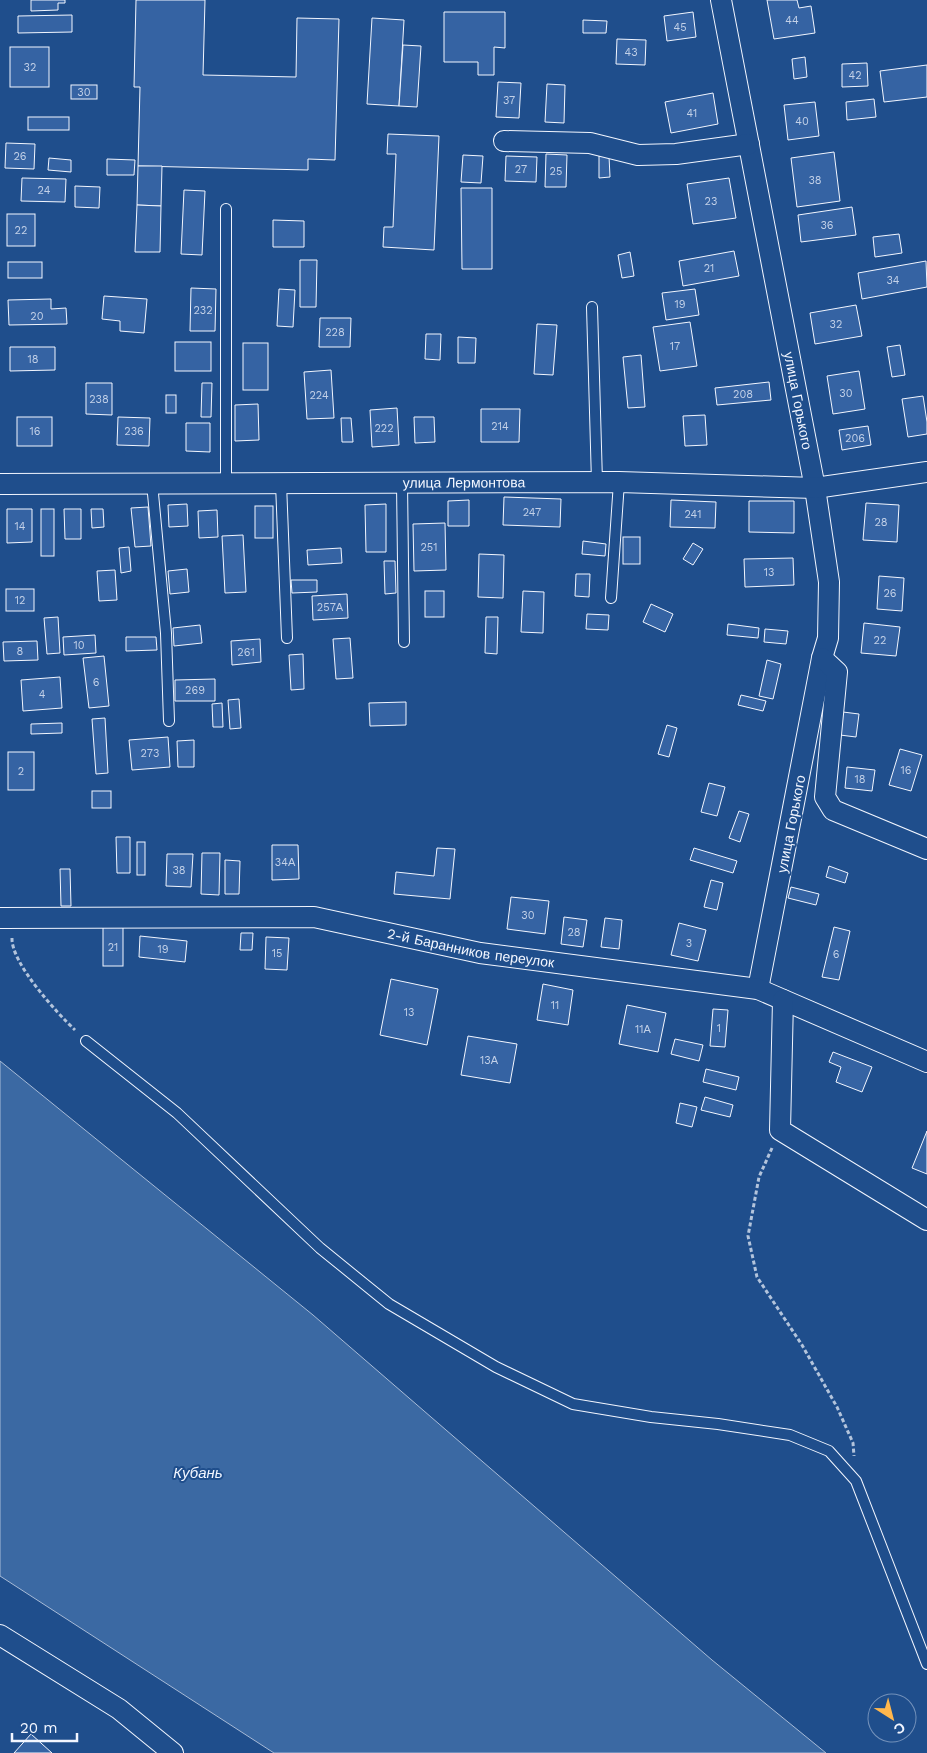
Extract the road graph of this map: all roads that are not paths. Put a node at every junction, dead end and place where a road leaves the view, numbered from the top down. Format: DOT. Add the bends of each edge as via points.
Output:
graph roads {
  1 [pos="721,0"];
  2 [pos="504,140"];
  3 [pos="749,144"];
  4 [pos="226,209"];
  5 [pos="592,308"];
  6 [pos="927,472"];
  7 [pos="597,482"];
  8 [pos="619,482"];
  9 [pos="152,483"];
  10 [pos="226,483"];
  11 [pos="281,483"];
  12 [pos="402,483"];
  13 [pos="0,484"];
  14 [pos="815,488"];
  15 [pos="611,598"];
  16 [pos="287,638"];
  17 [pos="404,642"];
  18 [pos="822,658"];
  19 [pos="169,721"];
  20 [pos="927,849"];
  21 [pos="6,918"];
  22 [pos="758,989"];
  23 [pos="783,1000"];
  24 [pos="86,1041"];
  25 [pos="927,1062"];
  26 [pos="927,1220"];
  27 [pos="0,1635"];
  28 [pos="927,1664"];
  29 [pos="173,1753"];
  1 -- 3 [label="street, улица Горького"];
  2 -- 3 [label="street" via="590,143 638,155 676,154"];
  3 -- 14 [label="street, улица Горького"];
  4 -- 10 [label="lane"];
  5 -- 7 [label="lane"];
  6 -- 14 [label="street, улица Лермонтова"];
  7 -- 8 [label="street, улица Лермонтова"];
  7 -- 12 [label="street, улица Лермонтова"];
  8 -- 14 [label="street, улица Лермонтова"];
  8 -- 15 [label="lane"];
  9 -- 10 [label="street, улица Лермонтова"];
  9 -- 13 [label="street, улица Лермонтова"];
  9 -- 19 [label="lane" via="166,634"];
  10 -- 11 [label="street, улица Лермонтова"];
  11 -- 12 [label="street, улица Лермонтова"];
  11 -- 16 [label="lane"];
  12 -- 17 [label="lane"];
  14 -- 18 [label="street, улица Горького" via="829,582 828,638"];
  18 -- 20 [label="street, улица Горького" via="838,672 825,797 833,810"];
  18 -- 22 [label="street, улица Горького"];
  21 -- 22 [label="street, 2-й Баранников переулок" via="314,917 480,953"];
  22 -- 23 [label="street, 2-й Баранников переулок"];
  23 -- 25 [label="street, 2-й Баранников переулок"];
  23 -- 26 [label="street" via="780,1130"];
  24 -- 28 [label="lane" via="177,1113 320,1248 389,1304 496,1367 573,1404 790,1435 829,1451 856,1481"];
  27 -- 29 [label="street" via="119,1708"];
}
